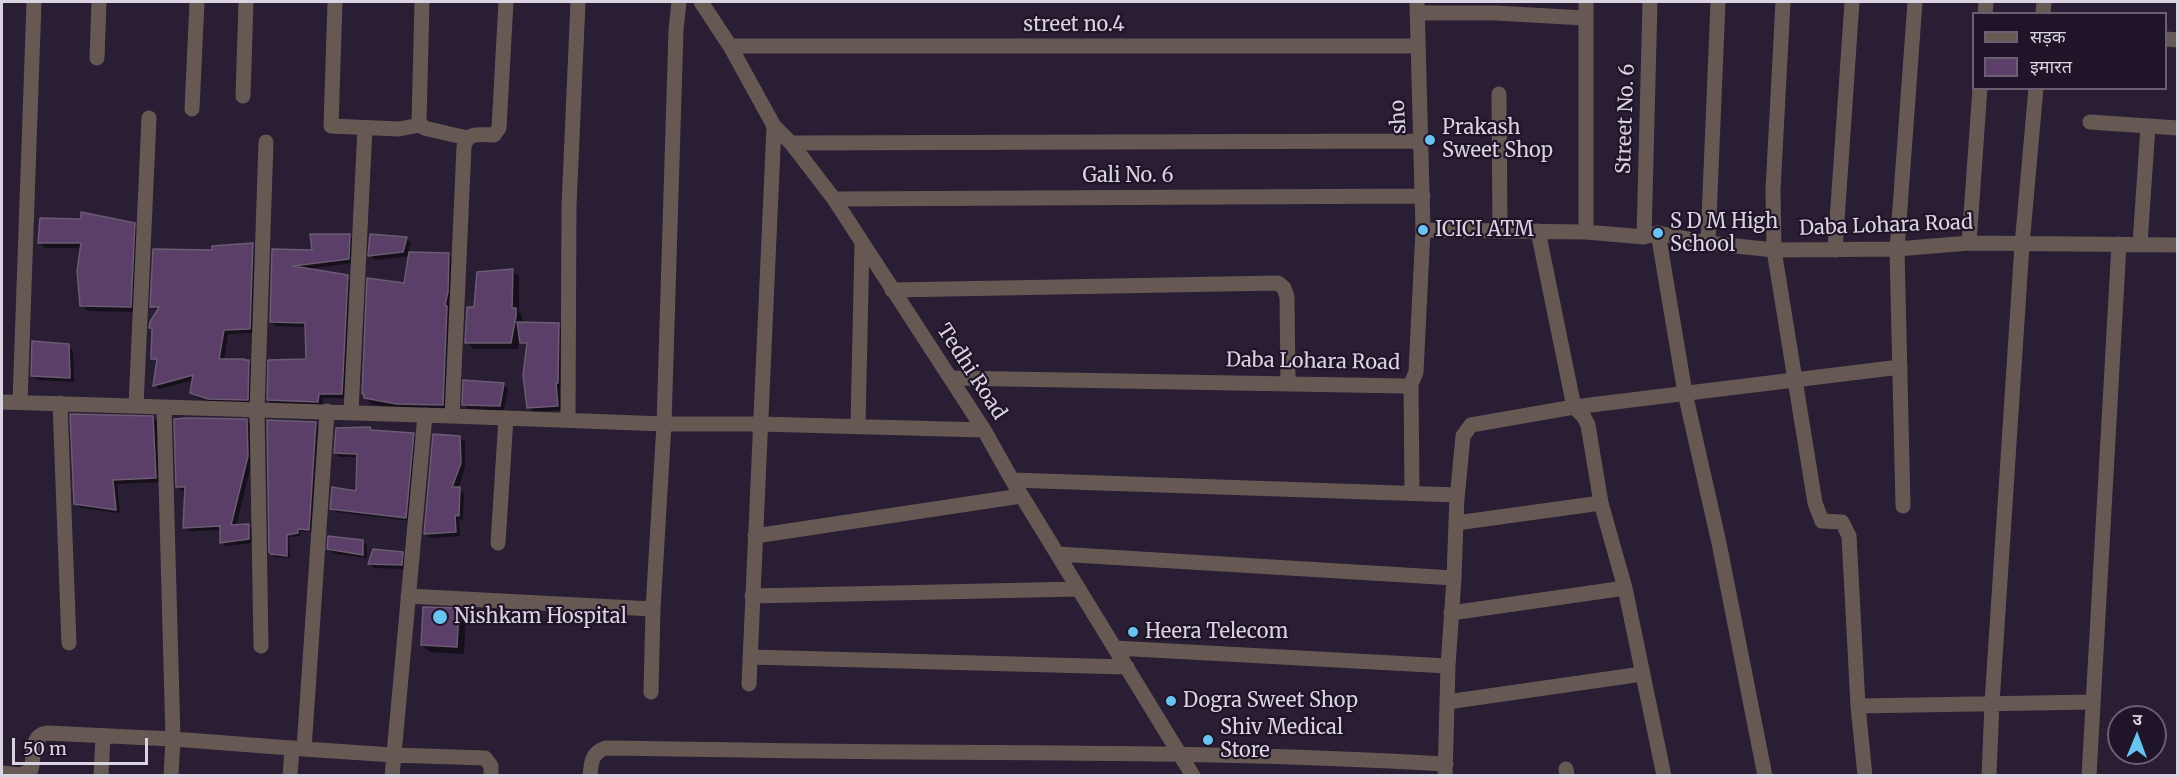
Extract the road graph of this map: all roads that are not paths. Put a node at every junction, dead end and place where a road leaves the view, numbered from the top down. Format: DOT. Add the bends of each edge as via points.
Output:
graph roads {
  1 [pos="34,2"];
  2 [pos="99,2"];
  3 [pos="197,2"];
  4 [pos="246,2"];
  5 [pos="335,2"];
  6 [pos="422,2"];
  7 [pos="506,2"];
  8 [pos="578,2"];
  9 [pos="679,2"];
  10 [pos="701,2"];
  11 [pos="1586,2"];
  12 [pos="1650,2"];
  13 [pos="1718,2"];
  14 [pos="1783,2"];
  15 [pos="1852,2"];
  16 [pos="1916,2"];
  17 [pos="1417,7"];
  18 [pos="1585,18"];
  19 [pos="730,46"];
  20 [pos="1417,46"];
  21 [pos="97,58"];
  22 [pos="1980,90"];
  23 [pos="2036,90"];
  24 [pos="1499,94"];
  25 [pos="243,96"];
  26 [pos="192,110"];
  27 [pos="149,118"];
  28 [pos="2090,122"];
  29 [pos="420,125"];
  30 [pos="774,126"];
  31 [pos="2148,126"];
  32 [pos="365,128"];
  33 [pos="2178,128"];
  34 [pos="467,138"];
  35 [pos="1422,141"];
  36 [pos="266,142"];
  37 [pos="791,143"];
  38 [pos="1423,196"];
  39 [pos="834,199"];
  40 [pos="1423,230"];
  41 [pos="1500,231"];
  42 [pos="1538,231"];
  43 [pos="1586,232"];
  44 [pos="1651,235"];
  45 [pos="862,243"];
  46 [pos="1708,243"];
  47 [pos="1969,243"];
  48 [pos="2119,244"];
  49 [pos="2140,244"];
  50 [pos="2022,245"];
  51 [pos="2178,245"];
  52 [pos="1835,249"];
  53 [pos="1897,249"];
  54 [pos="1774,250"];
  55 [pos="892,290"];
  56 [pos="1900,367"];
  57 [pos="951,378"];
  58 [pos="1795,379"];
  59 [pos="1288,383"];
  60 [pos="1411,384"];
  61 [pos="1685,393"];
  62 [pos="2,402"];
  63 [pos="20,402"];
  64 [pos="60,403"];
  65 [pos="136,406"];
  66 [pos="164,407"];
  67 [pos="1574,407"];
  68 [pos="257,410"];
  69 [pos="327,411"];
  70 [pos="351,412"];
  71 [pos="425,416"];
  72 [pos="452,416"];
  73 [pos="506,418"];
  74 [pos="568,420"];
  75 [pos="664,424"];
  76 [pos="759,424"];
  77 [pos="858,425"];
  78 [pos="984,430"];
  79 [pos="1012,480"];
  80 [pos="1412,493"];
  81 [pos="1021,496"];
  82 [pos="1457,499"];
  83 [pos="1602,503"];
  84 [pos="1903,506"];
  85 [pos="1456,523"];
  86 [pos="755,536"];
  87 [pos="498,543"];
  88 [pos="1058,554"];
  89 [pos="1454,578"];
  90 [pos="1625,588"];
  91 [pos="1079,589"];
  92 [pos="408,596"];
  93 [pos="752,596"];
  94 [pos="653,609"];
  95 [pos="1451,613"];
  96 [pos="69,643"];
  97 [pos="261,646"];
  98 [pos="1115,648"];
  99 [pos="750,657"];
  100 [pos="1448,666"];
  101 [pos="1127,667"];
  102 [pos="1642,674"];
  103 [pos="749,684"];
  104 [pos="651,692"];
  105 [pos="1447,702"];
  106 [pos="1992,702"];
  107 [pos="2093,702"];
  108 [pos="1858,706"];
  109 [pos="103,736"];
  110 [pos="173,739"];
  111 [pos="298,748"];
  112 [pos="1181,754"];
  113 [pos="393,755"];
  114 [pos="1446,770"];
  115 [pos="2,773"];
  116 [pos="28,774"];
  117 [pos="101,776"];
  118 [pos="171,776"];
  119 [pos="290,776"];
  120 [pos="392,776"];
  121 [pos="491,776"];
  122 [pos="590,776"];
  123 [pos="1193,776"];
  124 [pos="1664,776"];
  125 [pos="1765,776"];
  126 [pos="1865,776"];
  127 [pos="1989,776"];
  128 [pos="2089,776"];
  1 -- 63 [label="street"];
  2 -- 21 [label="street"];
  3 -- 26 [label="street"];
  4 -- 25 [label="street"];
  5 -- 32 [label="street" via="331,126"];
  6 -- 29 [label="street"];
  7 -- 34 [label="street" via="499,128 494,135"];
  8 -- 74 [label="street" via="569,206"];
  9 -- 75 [label="street"];
  10 -- 19 [label="street, Tedhi Road"];
  11 -- 18 [label="street"];
  12 -- 44 [label="street, Street No. 6"];
  13 -- 46 [label="street"];
  14 -- 54 [label="street" via="1773,190"];
  15 -- 52 [label="street"];
  16 -- 53 [label="street"];
  17 -- 18 [label="street"];
  17 -- 20 [label="street, sho"];
  18 -- 43 [label="street"];
  19 -- 20 [label="street, street no.4"];
  19 -- 30 [label="street, Tedhi Road"];
  20 -- 35 [label="street, sho"];
  22 -- 47 [label="street"];
  23 -- 50 [label="street"];
  24 -- 41 [label="street"];
  27 -- 65 [label="street"];
  28 -- 31 [label="street"];
  29 -- 32 [label="street"];
  29 -- 34 [label="street"];
  30 -- 37 [label="street, Tedhi Road"];
  30 -- 76 [label="street"];
  31 -- 33 [label="street"];
  31 -- 49 [label="street"];
  32 -- 70 [label="street"];
  34 -- 72 [label="street"];
  35 -- 37 [label="street"];
  35 -- 38 [label="street, sho"];
  36 -- 68 [label="street"];
  37 -- 39 [label="street, Tedhi Road"];
  38 -- 39 [label="street, Gali No. 6"];
  38 -- 40 [label="street, sho"];
  39 -- 45 [label="street, Tedhi Road"];
  40 -- 41 [label="street, Daba Lohara Road"];
  40 -- 60 [label="street, Daba Lohara Road" via="1416,372"];
  41 -- 42 [label="street, Daba Lohara Road"];
  42 -- 43 [label="street, Daba Lohara Road"];
  42 -- 67 [label="street"];
  43 -- 44 [label="street, Daba Lohara Road"];
  44 -- 46 [label="street, Daba Lohara Road"];
  44 -- 61 [label="street, Street No. 6"];
  45 -- 55 [label="street, Tedhi Road"];
  45 -- 77 [label="street"];
  46 -- 54 [label="street, Daba Lohara Road"];
  47 -- 50 [label="street, Daba Lohara Road"];
  47 -- 53 [label="street, Daba Lohara Road"];
  48 -- 49 [label="street, Daba Lohara Road"];
  48 -- 50 [label="street, Daba Lohara Road"];
  48 -- 107 [label="street"];
  49 -- 51 [label="street, Daba Lohara Road"];
  50 -- 106 [label="street"];
  52 -- 53 [label="street, Daba Lohara Road"];
  52 -- 54 [label="street, Daba Lohara Road"];
  53 -- 56 [label="street"];
  54 -- 58 [label="street"];
  55 -- 57 [label="street, Tedhi Road"];
  55 -- 59 [label="street" via="1278,284 1287,297"];
  56 -- 58 [label="street"];
  56 -- 84 [label="street"];
  57 -- 59 [label="street, Daba Lohara Road"];
  57 -- 78 [label="street, Tedhi Road"];
  58 -- 61 [label="street"];
  58 -- 108 [label="street" via="1819,517 1822,521 1842,522 1848,536"];
  59 -- 60 [label="street, Daba Lohara Road"];
  60 -- 80 [label="street"];
  61 -- 67 [label="street"];
  61 -- 125 [label="street, Street No. 6"];
  62 -- 63 [label="street"];
  63 -- 64 [label="street"];
  64 -- 65 [label="street"];
  64 -- 96 [label="street"];
  65 -- 66 [label="street"];
  66 -- 68 [label="street"];
  66 -- 110 [label="street"];
  67 -- 82 [label="street" via="1471,425 1463,436"];
  67 -- 83 [label="street" via="1588,425"];
  68 -- 69 [label="street"];
  68 -- 97 [label="street"];
  69 -- 70 [label="street"];
  69 -- 111 [label="street"];
  70 -- 71 [label="street"];
  71 -- 72 [label="street"];
  71 -- 92 [label="street"];
  72 -- 73 [label="street"];
  73 -- 74 [label="street"];
  73 -- 87 [label="street"];
  74 -- 75 [label="street"];
  75 -- 76 [label="street"];
  75 -- 94 [label="street"];
  76 -- 77 [label="street"];
  76 -- 86 [label="street"];
  77 -- 78 [label="street"];
  78 -- 79 [label="street, Tedhi Road"];
  79 -- 80 [label="street"];
  79 -- 81 [label="street, Tedhi Road"];
  80 -- 82 [label="street" via="1457,495"];
  81 -- 86 [label="street"];
  81 -- 88 [label="street, Tedhi Road"];
  82 -- 85 [label="street"];
  83 -- 85 [label="street"];
  83 -- 90 [label="street"];
  85 -- 89 [label="street"];
  86 -- 93 [label="street"];
  88 -- 89 [label="street"];
  88 -- 91 [label="street, Tedhi Road"];
  89 -- 95 [label="street"];
  90 -- 95 [label="street"];
  90 -- 102 [label="street"];
  91 -- 93 [label="street"];
  91 -- 98 [label="street, Tedhi Road"];
  92 -- 94 [label="street"];
  92 -- 113 [label="street"];
  93 -- 99 [label="street"];
  94 -- 104 [label="street"];
  95 -- 100 [label="street"];
  98 -- 100 [label="street"];
  98 -- 101 [label="street, Tedhi Road"];
  99 -- 101 [label="street"];
  99 -- 103 [label="street"];
  100 -- 105 [label="street"];
  101 -- 112 [label="street, Tedhi Road"];
  102 -- 105 [label="street"];
  102 -- 124 [label="street"];
  105 -- 114 [label="street"];
  106 -- 107 [label="street"];
  106 -- 108 [label="street"];
  106 -- 127 [label="street"];
  107 -- 128 [label="street"];
  108 -- 126 [label="street"];
  109 -- 110 [label="street"];
  109 -- 116 [label="street" via="41,734 34,741"];
  109 -- 117 [label="street"];
  110 -- 111 [label="street"];
  110 -- 118 [label="street"];
  111 -- 113 [label="street"];
  111 -- 119 [label="street"];
  112 -- 114 [label="street" via="1372,760"];
  112 -- 122 [label="street" via="606,748 594,755"];
  112 -- 123 [label="street, Tedhi Road"];
  113 -- 120 [label="street"];
  113 -- 121 [label="street" via="485,758 491,766"];
  115 -- 116 [label="street"];
}
